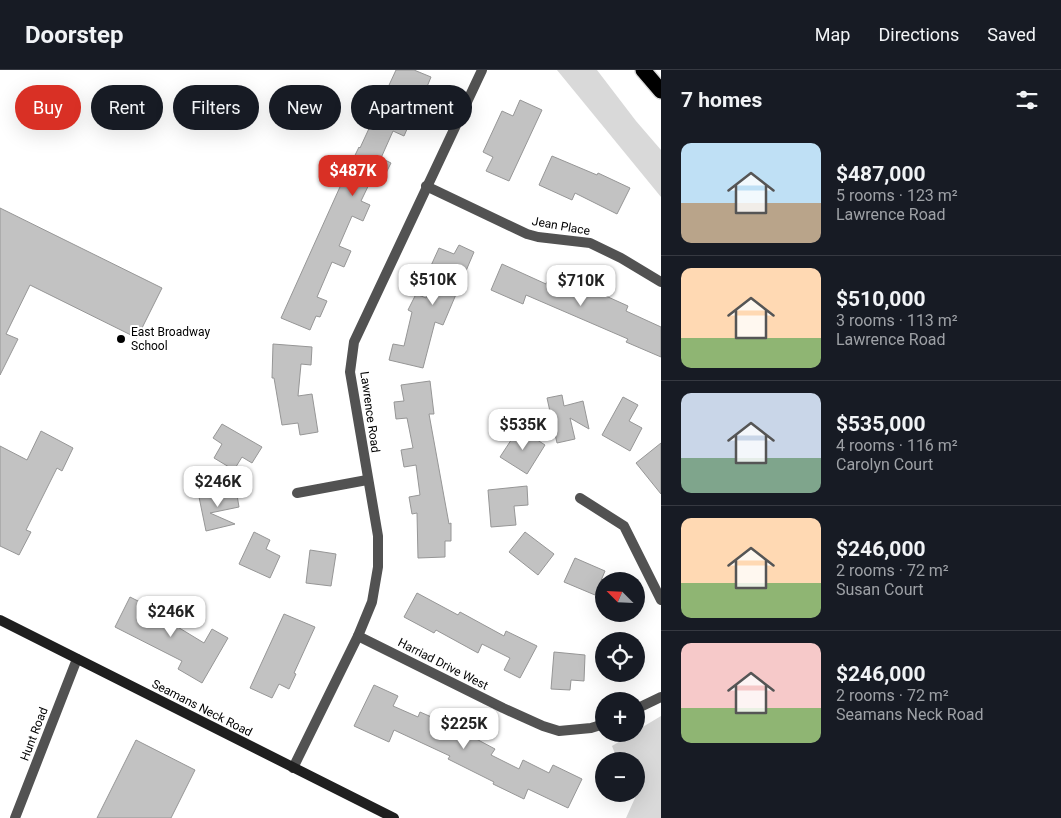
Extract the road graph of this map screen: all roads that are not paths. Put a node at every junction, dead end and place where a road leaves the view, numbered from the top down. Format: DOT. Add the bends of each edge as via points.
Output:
graph roads {
  1 [pos="482,70"];
  2 [pos="643,70"];
  3 [pos="661,91"];
  4 [pos="426,186"];
  5 [pos="661,282"];
  6 [pos="367,480"];
  7 [pos="297,493"];
  8 [pos="580,498"];
  9 [pos="661,600"];
  10 [pos="0,620"];
  11 [pos="358,636"];
  12 [pos="77,659"];
  13 [pos="661,697"];
  14 [pos="645,705"];
  15 [pos="595,727"];
  16 [pos="293,768"];
  17 [pos="15,818"];
  18 [pos="394,818"];
  1 -- 4 [label="street, Lawrence Road"];
  2 -- 3 [label="highway"];
  4 -- 5 [label="street, Jean Place" via="527,234 590,243"];
  4 -- 6 [label="street, Lawrence Road" via="354,342 350,372"];
  6 -- 7 [label="street"];
  6 -- 11 [label="street, Lawrence Road" via="378,536 378,567 372,602"];
  8 -- 9 [label="street" via="624,526"];
  10 -- 12 [label="main road, Seamans Neck Road"];
  11 -- 15 [label="street, Harriad Drive West" via="543,726 558,731"];
  11 -- 16 [label="street, Lawrence Road"];
  12 -- 16 [label="main road, Seamans Neck Road"];
  12 -- 17 [label="street, Hunt Road"];
  13 -- 14 [label="street"];
  16 -- 18 [label="main road, Seamans Neck Road"];
}
